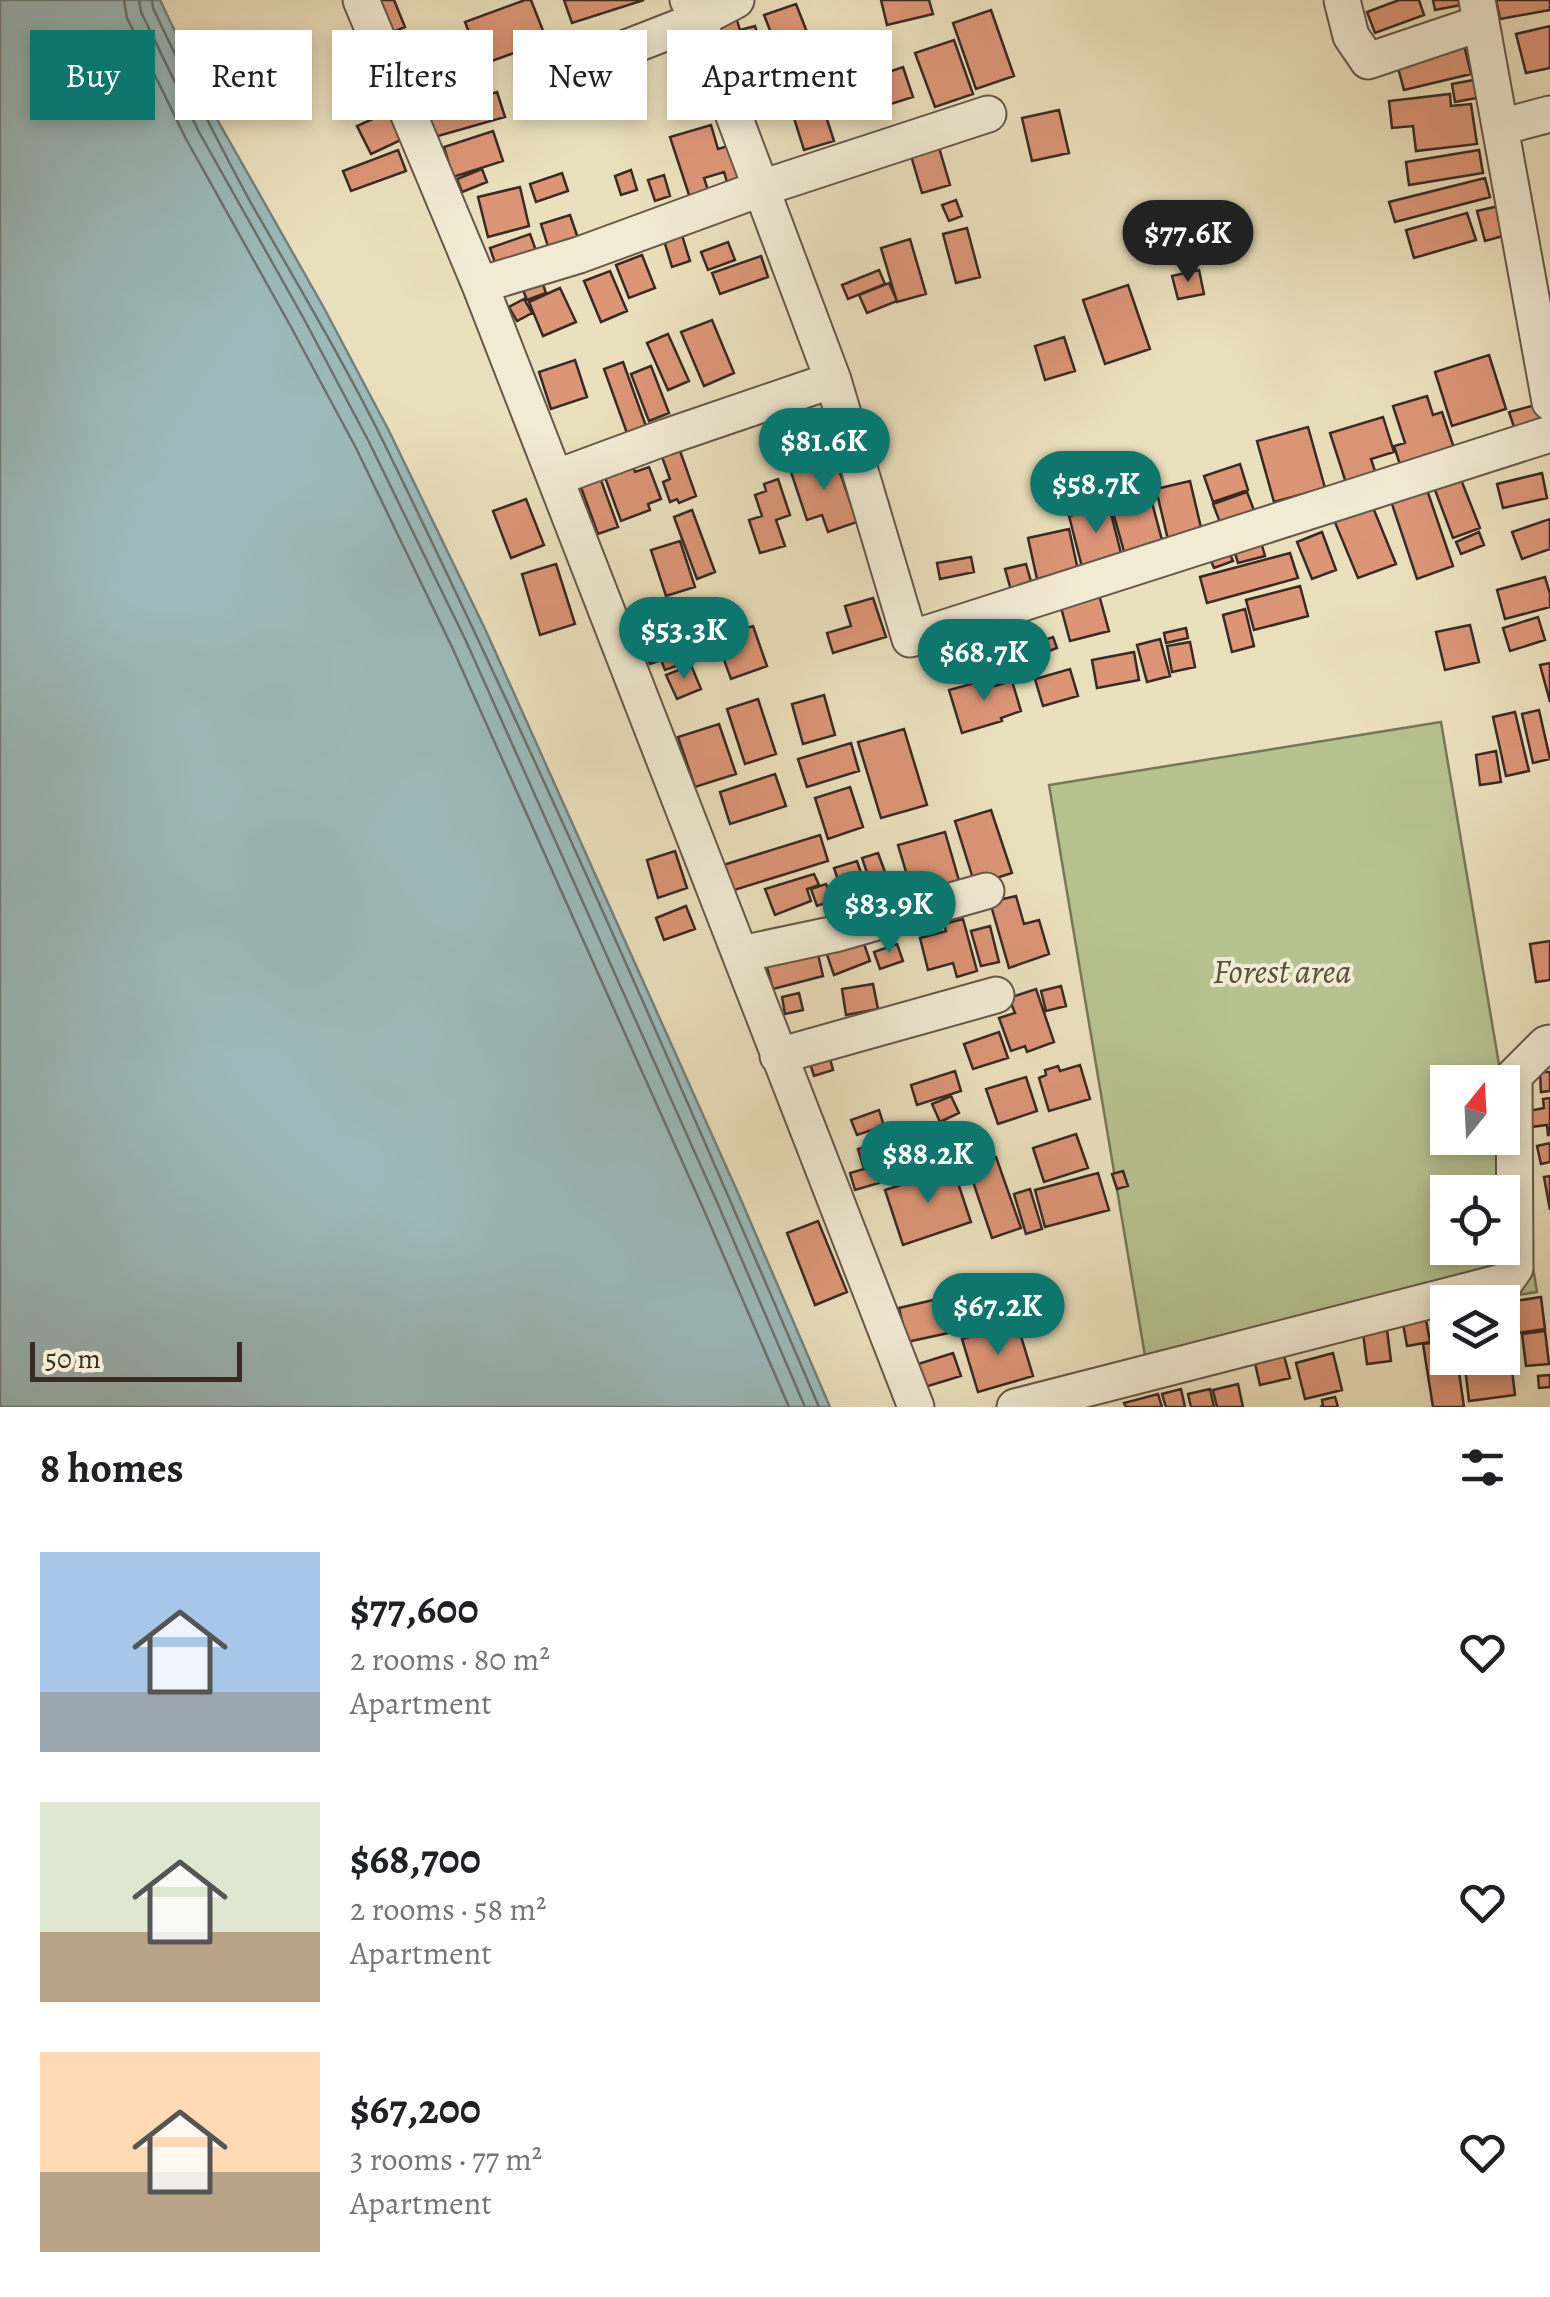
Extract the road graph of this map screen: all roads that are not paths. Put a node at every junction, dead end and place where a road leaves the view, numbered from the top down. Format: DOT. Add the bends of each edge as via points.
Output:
graph roads {
  1 [pos="361,0"];
  2 [pos="734,0"];
  3 [pos="1342,0"];
  4 [pos="693,10"];
  5 [pos="1479,11"];
  6 [pos="647,33"];
  7 [pos="988,114"];
  8 [pos="1550,114"];
  9 [pos="1501,126"];
  10 [pos="762,188"];
  11 [pos="480,285"];
  12 [pos="832,380"];
  13 [pos="1550,402"];
  14 [pos="1550,434"];
  15 [pos="555,478"];
  16 [pos="986,891"];
  17 [pos="740,954"];
  18 [pos="996,995"];
  19 [pos="1550,1043"];
  20 [pos="778,1056"];
  21 [pos="916,1407"];
  22 [pos="1015,1407"];
  1 -- 11 [label="street"];
  2 -- 4 [label="street"];
  3 -- 5 [label="street" via="1351,36 1368,61"];
  4 -- 6 [label="street"];
  4 -- 10 [label="street"];
  5 -- 9 [label="street"];
  7 -- 10 [label="street"];
  8 -- 9 [label="street"];
  9 -- 13 [label="street"];
  10 -- 11 [label="street"];
  10 -- 12 [label="street"];
  11 -- 15 [label="street"];
  12 -- 14 [label="street" via="910,638"];
  12 -- 15 [label="street"];
  15 -- 17 [label="street"];
  16 -- 17 [label="street"];
  17 -- 20 [label="street"];
  18 -- 20 [label="street"];
  19 -- 22 [label="street" via="1514,1076 1516,1268 1506,1281"];
  20 -- 21 [label="street"];
}
